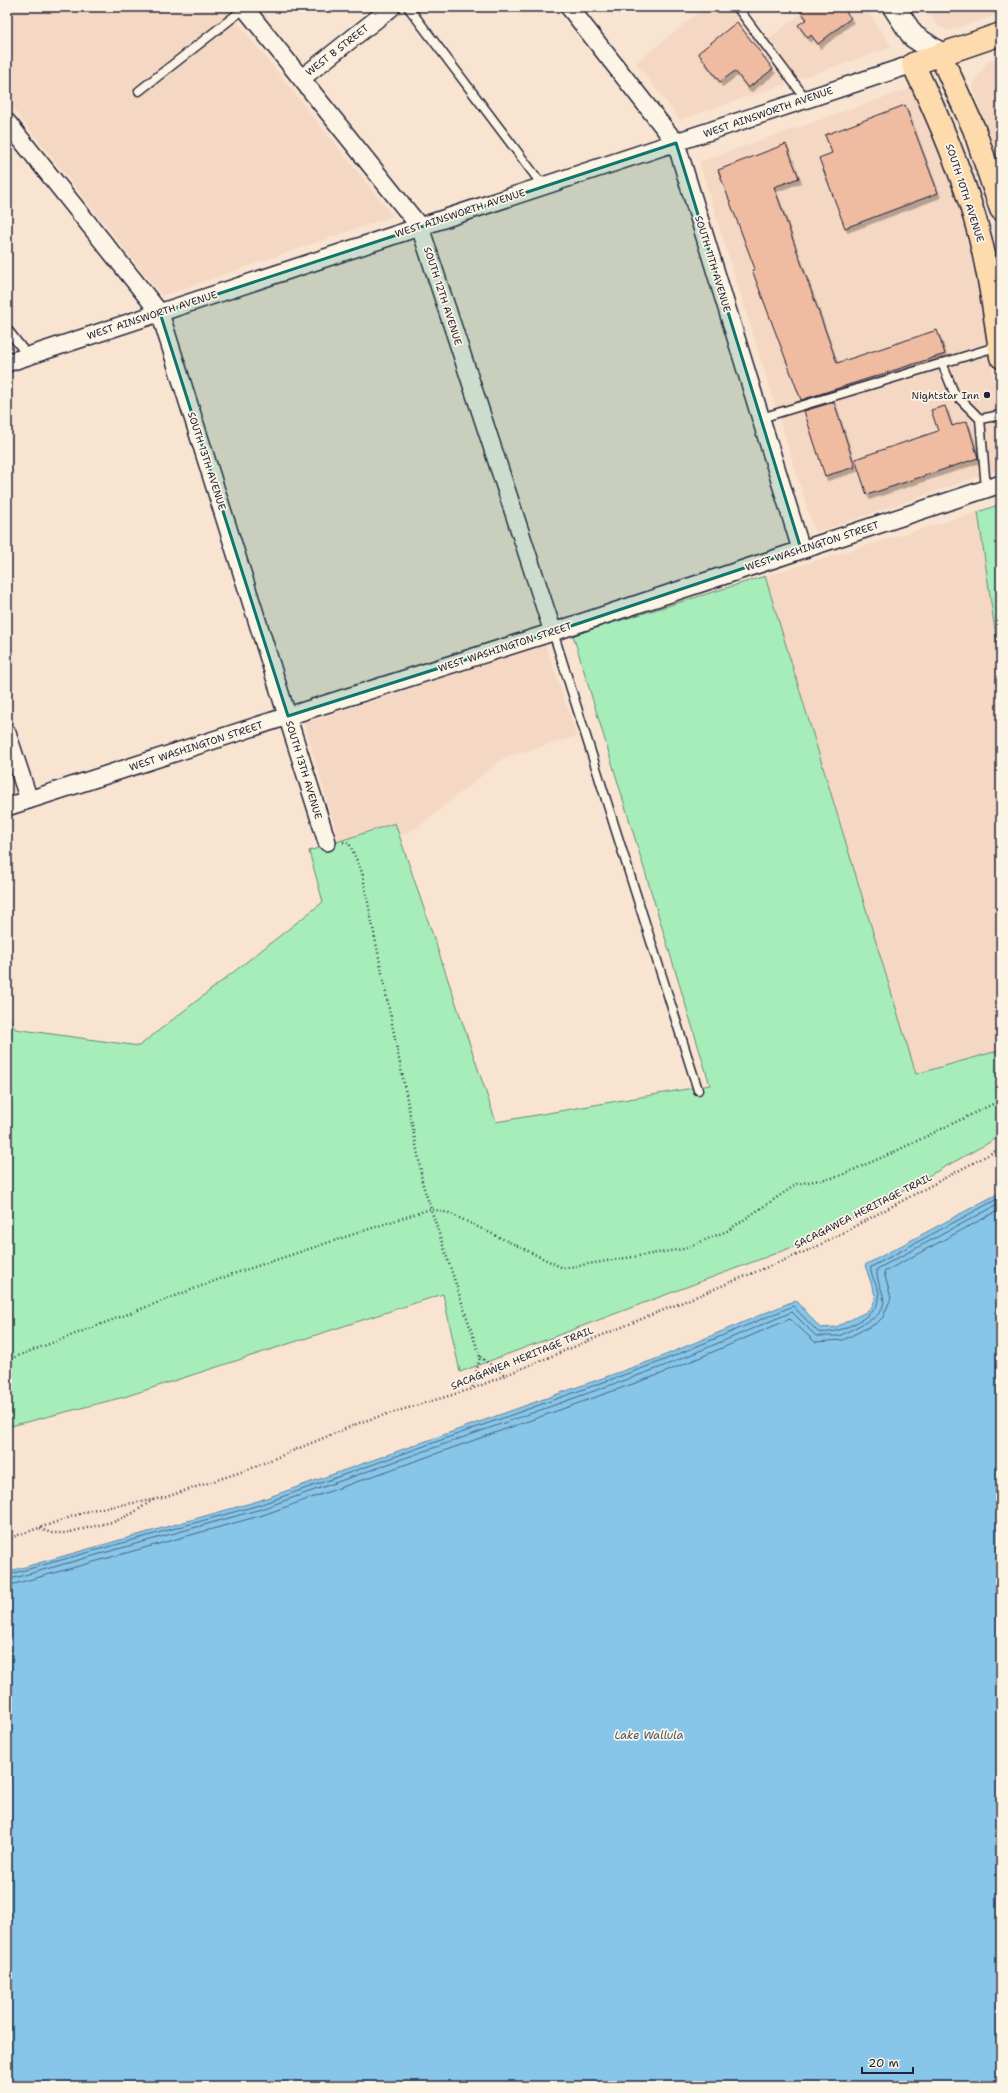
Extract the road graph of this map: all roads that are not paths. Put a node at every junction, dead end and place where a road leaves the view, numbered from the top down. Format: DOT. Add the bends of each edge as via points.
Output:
graph roads {
  1 [pos="392,7"];
  2 [pos="408,7"];
  3 [pos="569,7"];
  4 [pos="737,7"];
  5 [pos="894,7"];
  6 [pos="245,8"];
  7 [pos="1001,34"];
  8 [pos="913,36"];
  9 [pos="940,54"];
  10 [pos="913,64"];
  11 [pos="302,78"];
  12 [pos="139,91"];
  13 [pos="806,99"];
  14 [pos="7,122"];
  15 [pos="676,143"];
  16 [pos="543,186"];
  17 [pos="1001,209"];
  18 [pos="420,227"];
  19 [pos="160,313"];
  20 [pos="7,329"];
  21 [pos="1000,351"];
  22 [pos="28,356"];
  23 [pos="7,363"];
  24 [pos="942,363"];
  25 [pos="1001,415"];
  26 [pos="760,418"];
  27 [pos="980,419"];
  28 [pos="994,486"];
  29 [pos="801,550"];
  30 [pos="554,632"];
  31 [pos="288,716"];
  32 [pos="7,733"];
  33 [pos="29,800"];
  34 [pos="7,807"];
  35 [pos="327,842"];
  36 [pos="698,1090"];
  1 -- 11 [label="street, WEST B STREET"];
  2 -- 16 [label="lane"];
  3 -- 15 [label="street, SOUTH 11TH AVENUE"];
  4 -- 13 [label="lane"];
  5 -- 8 [label="main road"];
  6 -- 11 [label="street, SOUTH 12TH AVENUE"];
  6 -- 12 [label="lane"];
  7 -- 9 [label="main road"];
  8 -- 9 [label="main road"];
  8 -- 10 [label="main road, SOUTH 10TH AVENUE"];
  9 -- 10 [label="main road"];
  9 -- 17 [label="main road" via="974,129"];
  10 -- 13 [label="street, WEST AINSWORTH AVENUE"];
  10 -- 21 [label="main road, SOUTH 10TH AVENUE" via="944,131 975,219 989,279"];
  11 -- 18 [label="street, SOUTH 12TH AVENUE"];
  13 -- 15 [label="street, WEST AINSWORTH AVENUE"];
  14 -- 19 [label="street, SOUTH 13TH AVENUE"];
  15 -- 16 [label="street, WEST AINSWORTH AVENUE"];
  15 -- 26 [label="street, SOUTH 11TH AVENUE"];
  16 -- 18 [label="street, WEST AINSWORTH AVENUE"];
  18 -- 19 [label="street, WEST AINSWORTH AVENUE"];
  18 -- 30 [label="street, SOUTH 12TH AVENUE"];
  19 -- 22 [label="street, WEST AINSWORTH AVENUE"];
  19 -- 31 [label="street, SOUTH 13TH AVENUE"];
  20 -- 22 [label="lane"];
  21 -- 24 [label="lane"];
  22 -- 23 [label="street, WEST AINSWORTH AVENUE"];
  24 -- 26 [label="lane"];
  24 -- 27 [label="lane" via="954,393"];
  25 -- 27 [label="lane"];
  26 -- 29 [label="street, SOUTH 11TH AVENUE"];
  27 -- 28 [label="lane"];
  28 -- 29 [label="street, WEST WASHINGTON STREET"];
  29 -- 30 [label="street, WEST WASHINGTON STREET"];
  30 -- 31 [label="street, WEST WASHINGTON STREET"];
  30 -- 36 [label="lane"];
  31 -- 33 [label="street, WEST WASHINGTON STREET"];
  31 -- 35 [label="street, SOUTH 13TH AVENUE"];
  32 -- 33 [label="street"];
  33 -- 34 [label="street, WEST WASHINGTON STREET"];
}
